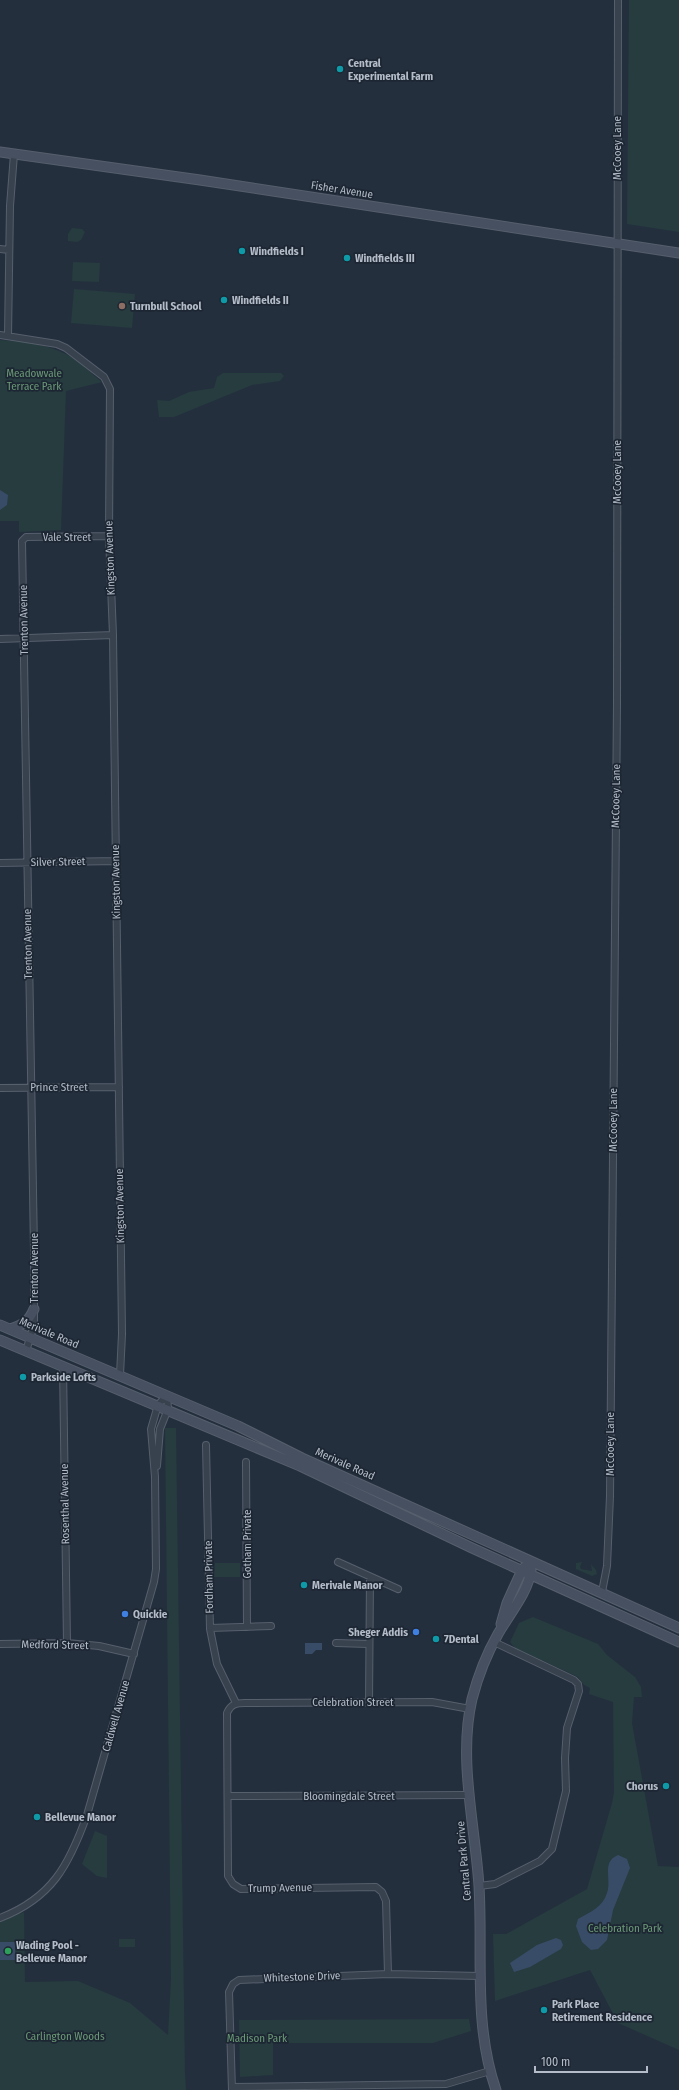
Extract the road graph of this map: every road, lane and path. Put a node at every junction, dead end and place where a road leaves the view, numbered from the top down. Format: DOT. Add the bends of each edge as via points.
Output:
graph roads {
  1 [pos="618,0"];
  2 [pos="0,152"];
  3 [pos="14,154"];
  4 [pos="617,244"];
  5 [pos="0,249"];
  6 [pos="9,250"];
  7 [pos="679,253"];
  8 [pos="0,335"];
  9 [pos="8,336"];
  10 [pos="108,536"];
  11 [pos="26,537"];
  12 [pos="114,635"];
  13 [pos="0,639"];
  14 [pos="25,639"];
  15 [pos="27,862"];
  16 [pos="116,862"];
  17 [pos="0,863"];
  18 [pos="31,1087"];
  19 [pos="119,1087"];
  20 [pos="0,1088"];
  21 [pos="34,1309"];
  22 [pos="0,1325"];
  23 [pos="10,1330"];
  24 [pos="31,1338"];
  25 [pos="0,1340"];
  26 [pos="26,1351"];
  27 [pos="63,1366"];
  28 [pos="120,1375"];
  29 [pos="168,1395"];
  30 [pos="158,1405"];
  31 [pos="168,1409"];
  32 [pos="206,1446"];
  33 [pos="246,1462"];
  34 [pos="155,1477"];
  35 [pos="531,1560"];
  36 [pos="338,1562"];
  37 [pos="526,1572"];
  38 [pos="370,1577"];
  39 [pos="398,1589"];
  40 [pos="602,1592"];
  41 [pos="271,1626"];
  42 [pos="247,1627"];
  43 [pos="210,1628"];
  44 [pos="679,1628"];
  45 [pos="494,1642"];
  46 [pos="679,1642"];
  47 [pos="66,1643"];
  48 [pos="336,1643"];
  49 [pos="0,1644"];
  50 [pos="368,1644"];
  51 [pos="134,1654"];
  52 [pos="369,1702"];
  53 [pos="236,1703"];
  54 [pos="470,1709"];
  55 [pos="470,1795"];
  56 [pos="228,1796"];
  57 [pos="479,1886"];
  58 [pos="0,1918"];
  59 [pos="388,1974"];
  60 [pos="480,1976"];
  61 [pos="490,2071"];
  62 [pos="232,2088"];
  63 [pos="496,2090"];
  1 -- 4 [label="street, McCooey Lane"];
  2 -- 3 [label="main road, Fisher Avenue"];
  3 -- 4 [label="main road, Fisher Avenue"];
  3 -- 6 [label="street"];
  4 -- 7 [label="main road, Fisher Avenue"];
  4 -- 40 [label="street, McCooey Lane" via="617,704 610,1480 607,1566"];
  5 -- 6 [label="street"];
  6 -- 9 [label="street"];
  8 -- 9 [label="street"];
  9 -- 10 [label="street, Kingston Avenue" via="57,344 66,348 104,377 110,388"];
  10 -- 11 [label="street, Vale Street"];
  10 -- 12 [label="street, Kingston Avenue"];
  11 -- 14 [label="street, Trenton Avenue" via="22,541"];
  12 -- 14 [label="street"];
  12 -- 16 [label="street, Kingston Avenue"];
  13 -- 14 [label="street"];
  14 -- 15 [label="street, Trenton Avenue"];
  15 -- 16 [label="street, Silver Street"];
  15 -- 17 [label="street, Silver Street"];
  15 -- 18 [label="street, Trenton Avenue"];
  16 -- 19 [label="street, Kingston Avenue"];
  18 -- 19 [label="street, Prince Street"];
  18 -- 20 [label="street, Prince Street"];
  18 -- 21 [label="street, Trenton Avenue"];
  19 -- 28 [label="street, Kingston Avenue" via="122,1362"];
  21 -- 23 [label="main road" via="27,1321"];
  21 -- 24 [label="street, Trenton Avenue"];
  22 -- 23 [label="main road, Merivale Road"];
  23 -- 24 [label="main road, Merivale Road"];
  24 -- 26 [label="street, Trenton Avenue"];
  24 -- 28 [label="main road, Merivale Road"];
  25 -- 26 [label="main road, Merivale Road"];
  26 -- 27 [label="main road, Merivale Road"];
  27 -- 30 [label="main road, Merivale Road"];
  27 -- 47 [label="street, Rosenthal Avenue"];
  28 -- 29 [label="main road, Merivale Road"];
  29 -- 30 [label="street, Caldwell Avenue"];
  29 -- 31 [label="street, Caldwell Avenue"];
  29 -- 35 [label="main road, Merivale Road"];
  30 -- 31 [label="main road, Merivale Road"];
  30 -- 34 [label="street, Caldwell Avenue" via="151,1430"];
  31 -- 34 [label="street, Caldwell Avenue" via="160,1429"];
  31 -- 37 [label="main road, Merivale Road" via="306,1469"];
  32 -- 43 [label="street, Fordham Private"];
  33 -- 42 [label="street, Gotham Private"];
  34 -- 51 [label="street, Caldwell Avenue" via="156,1569"];
  35 -- 37 [label="main road, Central Park Drive"];
  35 -- 40 [label="main road, Merivale Road"];
  36 -- 38 [label="street"];
  37 -- 45 [label="main road, Central Park Drive" via="515,1607"];
  37 -- 46 [label="main road, Merivale Road"];
  38 -- 39 [label="street"];
  38 -- 50 [label="street"];
  40 -- 44 [label="main road, Merivale Road"];
  41 -- 42 [label="street"];
  42 -- 43 [label="street"];
  43 -- 53 [label="street, Fordham Private" via="217,1664"];
  45 -- 54 [label="main road, Central Park Drive" via="480,1673"];
  45 -- 57 [label="street" via="574,1680 579,1691 567,1728 566,1792 552,1849 533,1865 495,1884"];
  47 -- 49 [label="street, Medford Street"];
  47 -- 51 [label="street, Medford Street" via="99,1646"];
  48 -- 50 [label="street"];
  50 -- 52 [label="street"];
  51 -- 58 [label="street, Caldwell Avenue" via="87,1815 66,1866 43,1893 26,1906"];
  52 -- 53 [label="street, Celebration Street"];
  52 -- 54 [label="street, Celebration Street" via="432,1702"];
  53 -- 56 [label="street, Trump Avenue" via="227,1713"];
  54 -- 55 [label="main road, Central Park Drive" via="467,1750"];
  55 -- 56 [label="street, Bloomingdale Street"];
  55 -- 57 [label="main road, Central Park Drive"];
  56 -- 59 [label="street, Trump Avenue" via="228,1876 233,1884 241,1889 376,1887 386,1901"];
  57 -- 60 [label="main road, Central Park Drive"];
  59 -- 60 [label="street, Whitestone Drive"];
  59 -- 62 [label="street, Whitestone Drive" via="239,1980 233,1984 230,1992"];
  60 -- 61 [label="main road, Central Park Drive" via="483,2042"];
  61 -- 62 [label="street" via="446,2084"];
  61 -- 63 [label="main road, Central Park Drive"];
}
